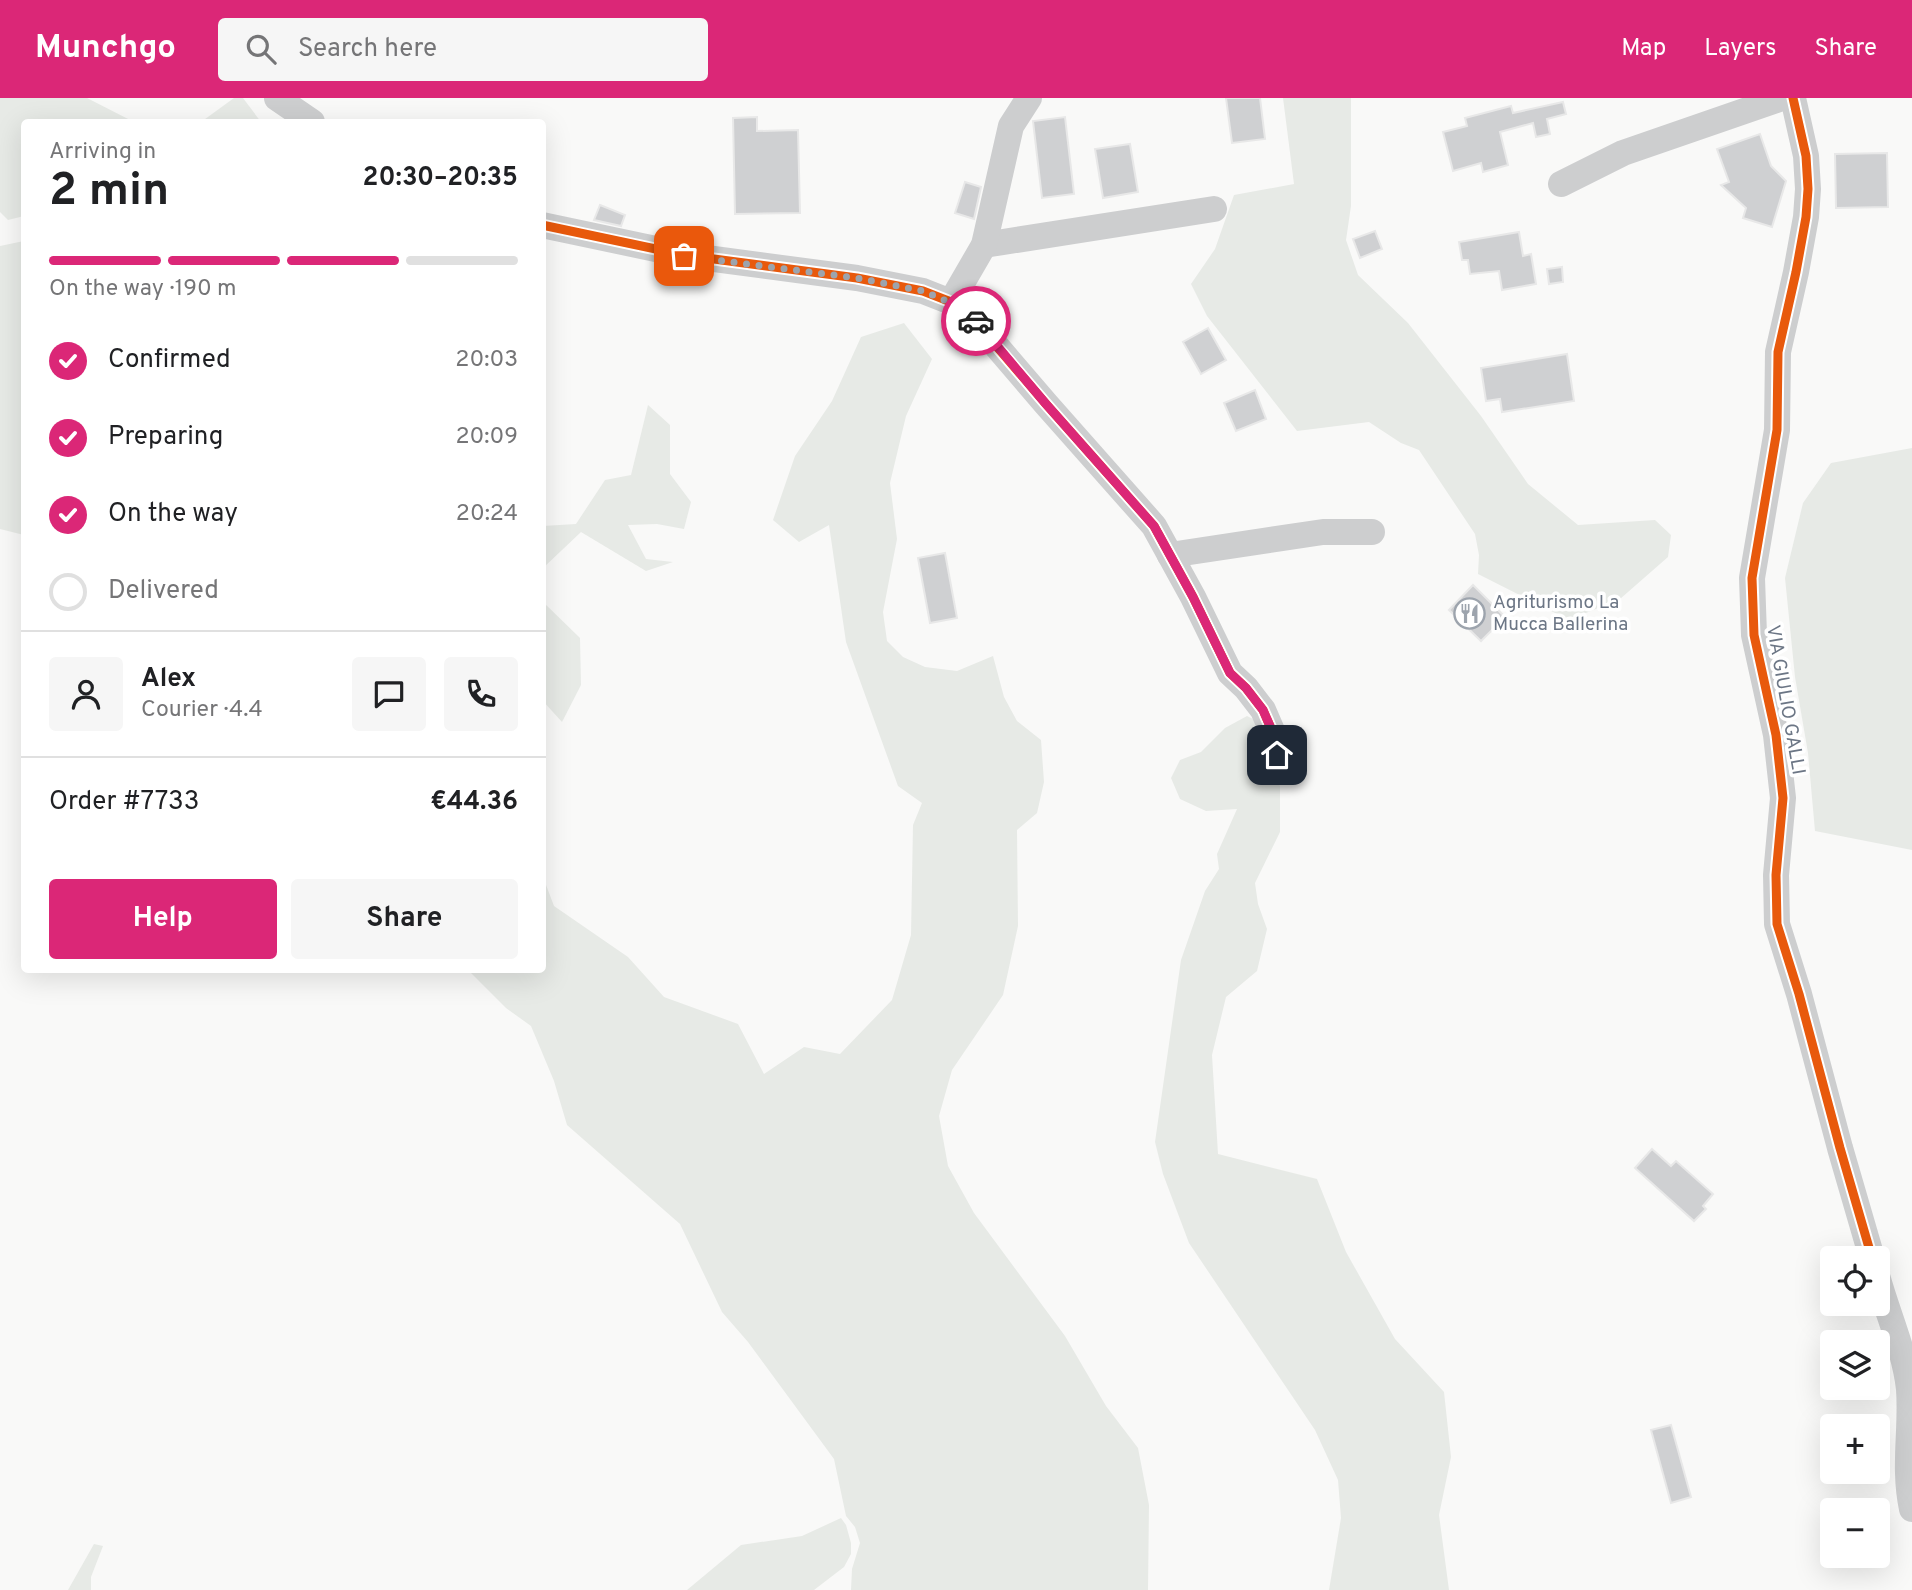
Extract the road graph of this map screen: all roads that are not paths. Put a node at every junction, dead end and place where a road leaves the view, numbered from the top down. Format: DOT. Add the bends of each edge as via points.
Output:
graph roads {
  1 [pos="277,98"];
  2 [pos="1029,98"];
  3 [pos="1782,98"];
  4 [pos="1793,98"];
  5 [pos="308,119"];
  6 [pos="1561,184"];
  7 [pos="1214,209"];
  8 [pos="546,226"];
  9 [pos="985,245"];
  10 [pos="951,303"];
  11 [pos="1372,532"];
  12 [pos="1170,555"];
  13 [pos="1278,769"];
  14 [pos="1869,1246"];
  15 [pos="1889,1316"];
  16 [pos="1912,1509"];
  1 -- 5 [label="street"];
  2 -- 9 [label="street" via="1012,125"];
  3 -- 6 [label="street" via="1623,153"];
  4 -- 14 [label="street, VIA GIULIO GALLI" via="1806,156 1806,217 1778,352 1777,430 1752,578 1754,635 1776,735 1783,798 1777,924"];
  7 -- 9 [label="street"];
  8 -- 10 [label="street" via="684,256 857,278 923,291"];
  9 -- 10 [label="street"];
  10 -- 12 [label="street" via="975,321 1154,526"];
  11 -- 12 [label="street" via="1323,532"];
  12 -- 13 [label="street" via="1230,673 1263,710 1276,740"];
  15 -- 16 [label="street" via="1908,1379"];
}
